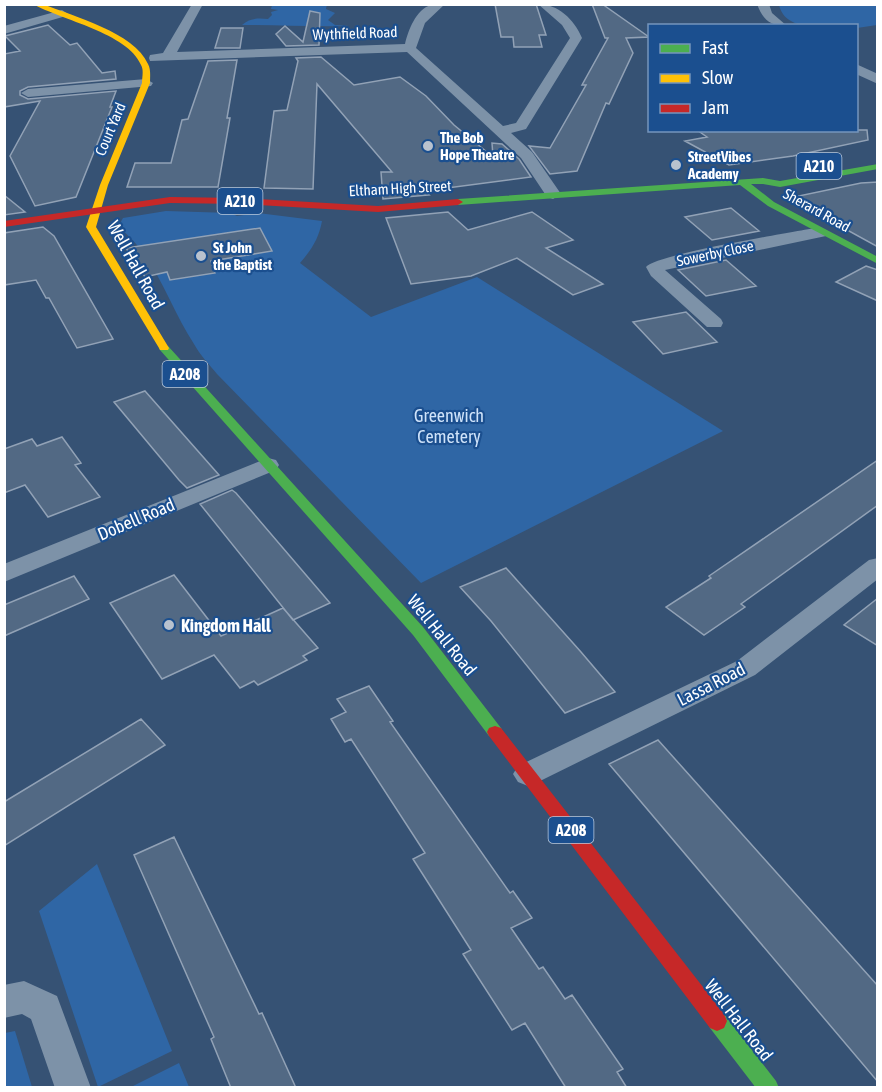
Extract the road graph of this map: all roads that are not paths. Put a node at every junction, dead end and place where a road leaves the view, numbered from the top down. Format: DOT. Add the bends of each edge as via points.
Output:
graph roads {
  1 [pos="36,4"];
  2 [pos="198,4"];
  3 [pos="440,4"];
  4 [pos="543,4"];
  5 [pos="763,4"];
  6 [pos="62,15"];
  7 [pos="206,16"];
  8 [pos="190,18"];
  9 [pos="778,24"];
  10 [pos="4,30"];
  11 [pos="410,48"];
  12 [pos="168,56"];
  13 [pos="142,57"];
  14 [pos="858,69"];
  15 [pos="878,80"];
  16 [pos="146,83"];
  17 [pos="28,93"];
  18 [pos="501,131"];
  19 [pos="878,155"];
  20 [pos="878,166"];
  21 [pos="763,181"];
  22 [pos="743,183"];
  23 [pos="553,194"];
  24 [pos="96,210"];
  25 [pos="4,224"];
  26 [pos="820,232"];
  27 [pos="878,261"];
  28 [pos="714,323"];
  29 [pos="268,465"];
  30 [pos="878,566"];
  31 [pos="4,574"];
  32 [pos="528,774"];
  33 [pos="4,1002"];
  34 [pos="73,1088"];
  35 [pos="769,1088"];
  1 -- 6 [label="main road"];
  2 -- 8 [label="street"];
  3 -- 11 [label="street" via="416,26"];
  4 -- 18 [label="street" via="566,22 576,38 521,126"];
  5 -- 9 [label="street" via="767,15"];
  6 -- 10 [label="street"];
  6 -- 13 [label="main road" via="104,31"];
  7 -- 8 [label="street"];
  8 -- 12 [label="street"];
  11 -- 12 [label="street, Wythfield Road"];
  11 -- 18 [label="street, Wythfield Road"];
  12 -- 13 [label="street"];
  13 -- 16 [label="main road, Court Yard / A208" via="148,73"];
  14 -- 15 [label="street"];
  16 -- 17 [label="street"];
  16 -- 24 [label="main road, Court Yard / A208"];
  18 -- 23 [label="street, Wythfield Road" via="535,164"];
  19 -- 21 [label="main road, A210" via="768,175"];
  20 -- 21 [label="main road, A210" via="780,184"];
  21 -- 22 [label="main road, Eltham High Street / A210"];
  22 -- 23 [label="main road, Eltham High Street / A210"];
  22 -- 26 [label="main road, Sherard Road"];
  23 -- 24 [label="main road, Eltham High Street / A210" via="378,209 170,200"];
  24 -- 25 [label="main road, Eltham High Street / A210"];
  24 -- 29 [label="main road, Well Hall Road / A208" via="91,227 158,341"];
  26 -- 27 [label="main road, Sherard Road"];
  26 -- 28 [label="street, Sowerby Close" via="655,267"];
  29 -- 31 [label="street, Dobell Road"];
  29 -- 32 [label="main road, Well Hall Road / A208" via="411,623"];
  30 -- 32 [label="street, Lassa Road" via="746,668"];
  32 -- 35 [label="main road, Well Hall Road / A208"];
  33 -- 34 [label="street" via="24,997 45,1008"];
}
